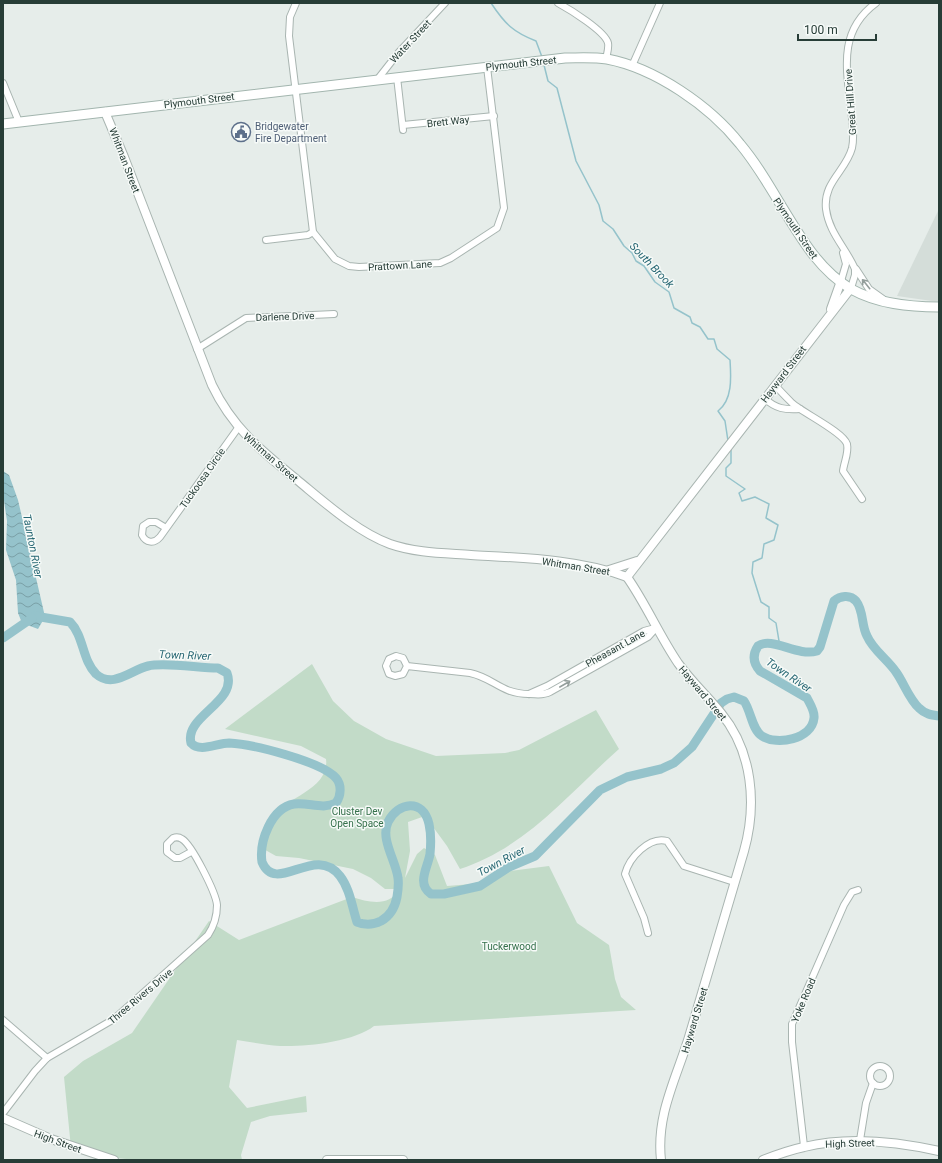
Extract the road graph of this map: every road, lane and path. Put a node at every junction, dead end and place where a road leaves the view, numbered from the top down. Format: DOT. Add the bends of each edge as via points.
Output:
graph roads {
  1 [pos="296,3"];
  2 [pos="445,3"];
  3 [pos="558,3"];
  4 [pos="660,3"];
  5 [pos="876,3"];
  6 [pos="606,59"];
  7 [pos="632,66"];
  8 [pos="487,67"];
  9 [pos="397,78"];
  10 [pos="377,80"];
  11 [pos="3,83"];
  12 [pos="297,89"];
  13 [pos="105,112"];
  14 [pos="494,116"];
  15 [pos="19,122"];
  16 [pos="3,124"];
  17 [pos="313,232"];
  18 [pos="266,240"];
  19 [pos="842,248"];
  20 [pos="851,260"];
  21 [pos="841,281"];
  22 [pos="851,288"];
  23 [pos="888,302"];
  24 [pos="939,308"];
  25 [pos="334,314"];
  26 [pos="828,316"];
  27 [pos="197,349"];
  28 [pos="775,385"];
  29 [pos="764,398"];
  30 [pos="800,409"];
  31 [pos="238,428"];
  32 [pos="862,499"];
  33 [pos="166,528"];
  34 [pos="638,561"];
  35 [pos="609,570"];
  36 [pos="627,577"];
  37 [pos="656,628"];
  38 [pos="407,666"];
  39 [pos="191,852"];
  40 [pos="734,882"];
  41 [pos="858,890"];
  42 [pos="648,933"];
  43 [pos="3,1020"];
  44 [pos="47,1058"];
  45 [pos="873,1083"];
  46 [pos="3,1113"];
  47 [pos="3,1118"];
  48 [pos="860,1140"];
  49 [pos="804,1146"];
  50 [pos="939,1151"];
  51 [pos="114,1160"];
  52 [pos="327,1160"];
  53 [pos="403,1160"];
  54 [pos="661,1160"];
  55 [pos="763,1160"];
  1 -- 12 [label="street" via="289,26"];
  2 -- 10 [label="street, Water Street" via="399,52"];
  3 -- 6 [label="street" via="605,38 608,46"];
  4 -- 7 [label="street"];
  5 -- 19 [label="street, Great Hill Drive" via="857,23 846,51 852,149 831,184 826,201 829,223"];
  6 -- 7 [label="main road, Plymouth Street"];
  6 -- 8 [label="main road, Plymouth Street" via="577,58"];
  7 -- 21 [label="main road, Plymouth Street" via="655,76 684,94 732,134 756,165 809,250"];
  8 -- 9 [label="main road, Plymouth Street"];
  8 -- 14 [label="street, Prattown Lane"];
  9 -- 10 [label="main road, Plymouth Street"];
  9 -- 14 [label="street, Brett Way" via="403,128"];
  10 -- 12 [label="main road, Plymouth Street"];
  11 -- 15 [label="street"];
  12 -- 13 [label="main road, Plymouth Street"];
  12 -- 17 [label="street"];
  13 -- 15 [label="main road, Plymouth Street"];
  13 -- 27 [label="street, Whitman Street"];
  14 -- 17 [label="street, Prattown Lane" via="504,208 497,228 450,258 433,264 349,266 335,259"];
  15 -- 16 [label="main road, Plymouth Street"];
  17 -- 18 [label="street" via="308,235"];
  19 -- 20 [label="street, Great Hill Drive"];
  19 -- 21 [label="street, Great Hill Drive" via="846,264"];
  20 -- 22 [label="street, Great Hill Drive" via="855,273"];
  23 -- 20 [label="street, Great Hill Drive, one-way" via="866,285"];
  21 -- 22 [label="main road, Plymouth Street"];
  21 -- 26 [label="street, Hayward Street"];
  22 -- 23 [label="main road, Plymouth Street"];
  22 -- 26 [label="street, Hayward Street"];
  23 -- 24 [label="main road, Plymouth Street"];
  25 -- 27 [label="street, Darlene Drive" via="246,318"];
  26 -- 28 [label="street, Hayward Street"];
  27 -- 31 [label="street, Whitman Street" via="219,401"];
  28 -- 29 [label="street, Hayward Street"];
  28 -- 30 [label="street"];
  29 -- 30 [label="street" via="783,410"];
  29 -- 34 [label="street, Hayward Street"];
  30 -- 32 [label="street" via="833,429 846,442 848,451 843,471"];
  31 -- 33 [label="street, Tuckoosa Circle"];
  31 -- 35 [label="street, Whitman Street" via="334,509 374,536 390,543 422,551 546,561"];
  34 -- 35 [label="street"];
  34 -- 36 [label="street, Hayward Street"];
  35 -- 36 [label="street, Whitman Street"];
  36 -- 37 [label="street, Hayward Street"];
  37 -- 38 [label="street, Pheasant Lane" via="648,637 602,659 548,694 511,693 470,672"];
  37 -- 40 [label="street, Hayward Street" via="683,670 732,730 742,750 751,795 749,830"];
  39 -- 44 [label="street, Three Rivers Drive" via="210,884 216,900 215,921 208,935 114,1019"];
  40 -- 42 [label="street" via="684,866 667,841 650,843 633,858 625,874"];
  40 -- 54 [label="street, Hayward Street" via="688,1038 665,1104 660,1132"];
  41 -- 49 [label="street, Yoke Road" via="852,892 844,905 792,1024"];
  43 -- 44 [label="street"];
  44 -- 46 [label="street, Three Rivers Drive"];
  45 -- 48 [label="street" via="868,1095"];
  47 -- 51 [label="street, High Street" via="57,1141"];
  48 -- 49 [label="street, High Street"];
  48 -- 50 [label="street, High Street"];
  49 -- 55 [label="street, High Street"];
  52 -- 53 [label="street"];
}
